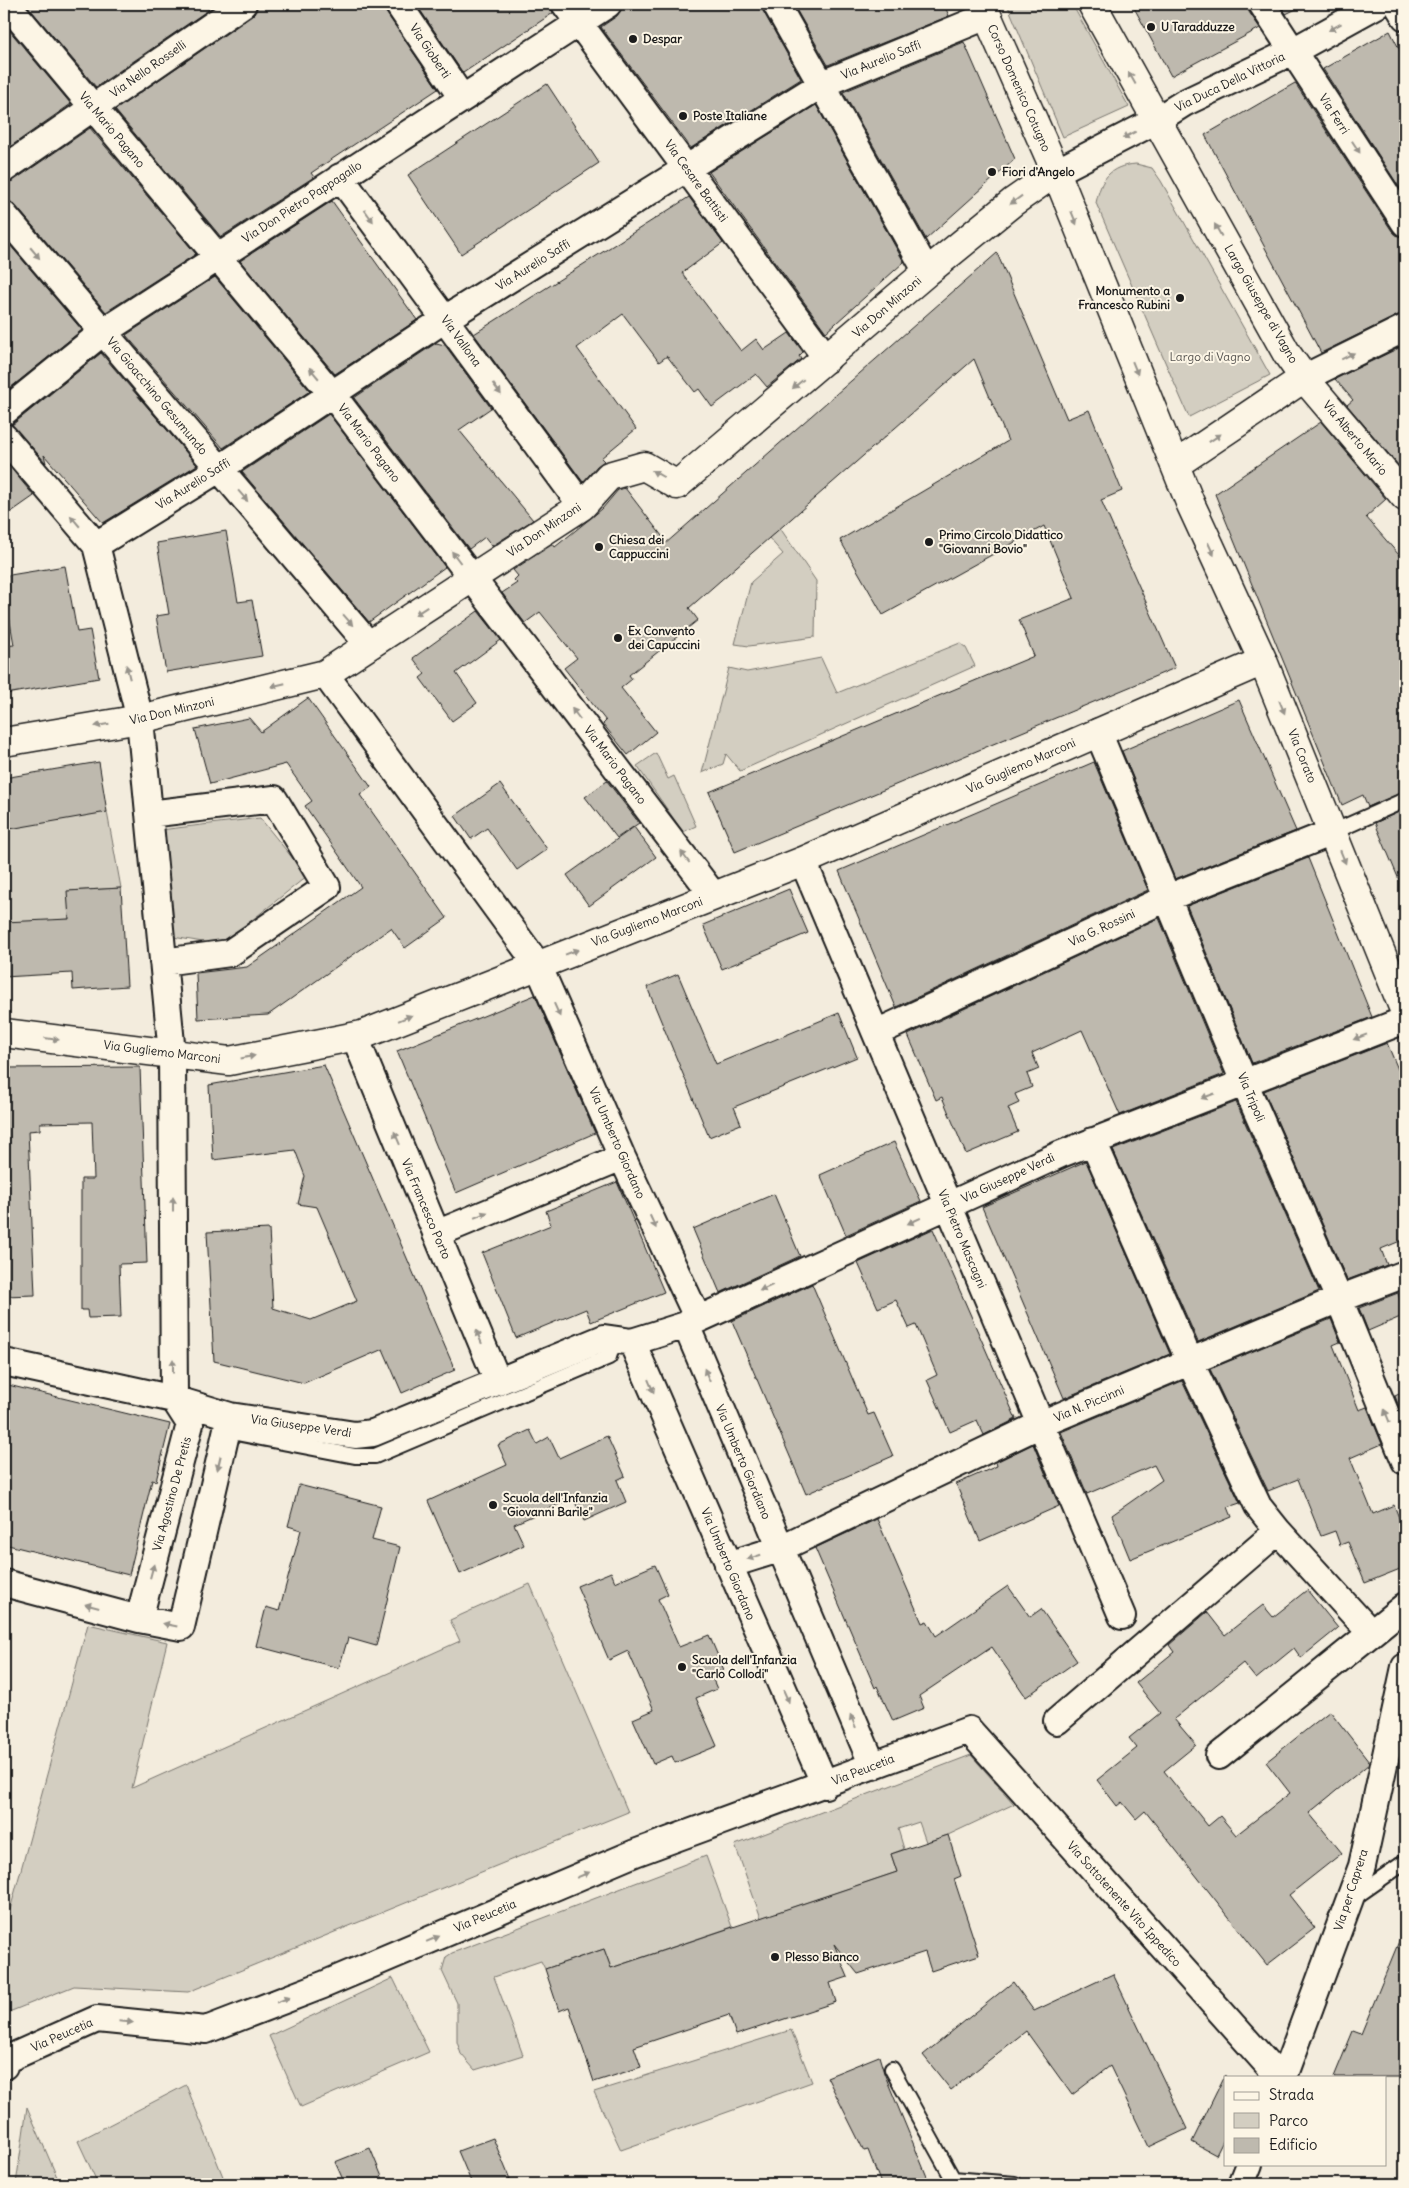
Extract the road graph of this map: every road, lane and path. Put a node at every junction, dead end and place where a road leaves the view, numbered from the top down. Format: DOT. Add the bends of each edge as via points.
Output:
graph roads {
  1 [pos="7,4"];
  2 [pos="242,4"];
  3 [pos="398,4"];
  4 [pos="608,4"];
  5 [pos="776,4"];
  6 [pos="1092,4"];
  7 [pos="1262,4"];
  8 [pos="1378,4"];
  9 [pos="1398,4"];
  10 [pos="985,10"];
  11 [pos="572,13"];
  12 [pos="1405,17"];
  13 [pos="1293,51"];
  14 [pos="822,84"];
  15 [pos="462,98"];
  16 [pos="93,107"];
  17 [pos="1156,120"];
  18 [pos="4,169"];
  19 [pos="687,169"];
  20 [pos="1056,172"];
  21 [pos="340,177"];
  22 [pos="4,216"];
  23 [pos="1405,223"];
  24 [pos="218,257"];
  25 [pos="927,272"];
  26 [pos="445,319"];
  27 [pos="1405,328"];
  28 [pos="103,332"];
  29 [pos="827,359"];
  30 [pos="1304,378"];
  31 [pos="332,394"];
  32 [pos="4,412"];
  33 [pos="4,437"];
  34 [pos="1175,465"];
  35 [pos="219,468"];
  36 [pos="1405,497"];
  37 [pos="582,506"];
  38 [pos="96,545"];
  39 [pos="472,578"];
  40 [pos="369,644"];
  41 [pos="1263,661"];
  42 [pos="325,674"];
  43 [pos="140,719"];
  44 [pos="1098,732"];
  45 [pos="4,742"];
  46 [pos="1405,800"];
  47 [pos="149,814"];
  48 [pos="1333,832"];
  49 [pos="803,861"];
  50 [pos="714,896"];
  51 [pos="1168,898"];
  52 [pos="163,962"];
  53 [pos="538,965"];
  54 [pos="1404,1008"];
  55 [pos="4,1033"];
  56 [pos="876,1033"];
  57 [pos="354,1037"];
  58 [pos="172,1054"];
  59 [pos="1244,1082"];
  60 [pos="1094,1141"];
  61 [pos="622,1157"];
  62 [pos="948,1205"];
  63 [pos="436,1234"];
  64 [pos="1405,1274"];
  65 [pos="1339,1299"];
  66 [pos="692,1322"];
  67 [pos="624,1340"];
  68 [pos="4,1362"];
  69 [pos="1190,1362"];
  70 [pos="498,1382"];
  71 [pos="174,1399"];
  72 [pos="228,1424"];
  73 [pos="1041,1424"];
  74 [pos="1405,1461"];
  75 [pos="1278,1531"];
  76 [pos="779,1549"];
  77 [pos="728,1565"];
  78 [pos="4,1583"];
  79 [pos="1405,1606"];
  80 [pos="1122,1616"];
  81 [pos="139,1618"];
  82 [pos="1371,1633"];
  83 [pos="1405,1668"];
  84 [pos="1057,1721"];
  85 [pos="969,1730"];
  86 [pos="1219,1756"];
  87 [pos="873,1766"];
  88 [pos="825,1785"];
  89 [pos="1405,1862"];
  90 [pos="1349,1901"];
  91 [pos="4,2066"];
  92 [pos="892,2068"];
  93 [pos="1278,2076"];
  94 [pos="1284,2076"];
  95 [pos="1249,2166"];
  96 [pos="1015,2184"];
  97 [pos="1242,2184"];
  1 -- 16 [label="street, Via Mario Pagano"];
  2 -- 16 [label="street, Via Nello Rosselli"];
  3 -- 15 [label="street, Via Gioberti"];
  4 -- 11 [label="street, Via Don Pietro Pappagallo"];
  5 -- 14 [label="street"];
  17 -- 6 [label="main road, one-way"];
  7 -- 13 [label="street, Via Ferri"];
  8 -- 13 [label="street, Via Duca Della Vittoria, one-way"];
  9 -- 12 [label="street"];
  10 -- 14 [label="street, Via Aurelio Saffi"];
  10 -- 20 [label="main road, Corso Domenico Cotugno"];
  11 -- 15 [label="street, Via Don Pietro Pappagallo"];
  11 -- 19 [label="street, Via Cesare Battisti"];
  13 -- 17 [label="street, Via Duca Della Vittoria" via="1184,103"];
  13 -- 23 [label="street, Via Ferri, one-way"];
  14 -- 19 [label="street, Via Aurelio Saffi"];
  14 -- 25 [label="street"];
  15 -- 21 [label="street, Via Don Pietro Pappagallo"];
  16 -- 18 [label="street, Via Nello Rosselli"];
  16 -- 24 [label="street, Via Mario Pagano"];
  17 -- 20 [label="street, Via Duca Della Vittoria, one-way"];
  30 -- 17 [label="main road, Largo Giuseppe di Vagno, one-way"];
  19 -- 26 [label="street, Via Aurelio Saffi"];
  19 -- 29 [label="street, Via Cesare Battisti"];
  20 -- 25 [label="main road, Via Don Minzoni, one-way" via="1013,202"];
  20 -- 34 [label="main road, one-way"];
  21 -- 24 [label="street, Via Don Pietro Pappagallo"];
  21 -- 26 [label="street, Via Vallona, one-way"];
  22 -- 28 [label="street, Via Gioacchino Gesumundo, one-way"];
  24 -- 28 [label="street, Via Don Pietro Pappagallo"];
  31 -- 24 [label="street, Via Mario Pagano, one-way"];
  25 -- 29 [label="main road, Via Don Minzoni"];
  26 -- 31 [label="street, Via Aurelio Saffi"];
  26 -- 37 [label="street, Via Vallona, one-way"];
  30 -- 27 [label="street, one-way"];
  28 -- 32 [label="street, Via Don Pietro Pappagallo"];
  28 -- 35 [label="street, Via Gioacchino Gesumundo"];
  29 -- 37 [label="main road, Via Don Minzoni, one-way" via="677,485 644,466 609,476"];
  34 -- 30 [label="main road, Largo Giuseppe di Vagno, one-way"];
  30 -- 36 [label="main road, Via Alberto Mario"];
  31 -- 35 [label="street, Via Aurelio Saffi"];
  39 -- 31 [label="street, Via Mario Pagano, one-way"];
  38 -- 33 [label="street, one-way"];
  34 -- 41 [label="main road, Via Corato, one-way"];
  35 -- 38 [label="street, Via Aurelio Saffi"];
  35 -- 40 [label="street, Via Gioacchino Gesumundo, one-way"];
  37 -- 39 [label="main road, Via Don Minzoni"];
  43 -- 38 [label="street, one-way"];
  39 -- 40 [label="main road, Via Don Minzoni, one-way"];
  50 -- 39 [label="street, Via Mario Pagano, one-way"];
  40 -- 42 [label="main road, Via Don Minzoni"];
  41 -- 44 [label="main road, Via Gugliemo Marconi"];
  41 -- 48 [label="main road, Via Corato, one-way"];
  42 -- 43 [label="main road, Via Don Minzoni, one-way"];
  42 -- 53 [label="street, Via Umberto Giordano"];
  43 -- 45 [label="main road, Via Don Minzoni, one-way"];
  43 -- 47 [label="street"];
  44 -- 49 [label="main road, Via Gugliemo Marconi"];
  44 -- 51 [label="street, Via Tripoli"];
  46 -- 48 [label="lane"];
  47 -- 52 [label="street"];
  47 -- 52 [label="street" via="274,799 327,886 230,954"];
  48 -- 51 [label="street, Via G. Rossini"];
  48 -- 54 [label="main road, Via Corato, one-way"];
  49 -- 50 [label="main road, Via Gugliemo Marconi"];
  49 -- 56 [label="street, Via Pietro Mascagni"];
  53 -- 50 [label="main road, Via Gugliemo Marconi, one-way"];
  51 -- 56 [label="street, Via G. Rossini"];
  51 -- 59 [label="street, Via Tripoli"];
  52 -- 58 [label="street"];
  57 -- 53 [label="main road, Via Gugliemo Marconi, one-way"];
  53 -- 61 [label="street, Via Umberto Giordano, one-way"];
  54 -- 59 [label="street, Via Giuseppe Verdi, one-way"];
  55 -- 58 [label="main road, Via Gugliemo Marconi, one-way"];
  56 -- 62 [label="street, Via Pietro Mascagni"];
  58 -- 57 [label="main road, Via Gugliemo Marconi, one-way" via="229,1060"];
  63 -- 57 [label="street, Via Francesco Porto, one-way"];
  71 -- 58 [label="street, one-way"];
  59 -- 60 [label="street, Via Giuseppe Verdi, one-way"];
  59 -- 65 [label="street, Via Tripoli"];
  60 -- 62 [label="street, Via Giuseppe Verdi"];
  60 -- 69 [label="street"];
  63 -- 61 [label="street, one-way"];
  61 -- 66 [label="street, Via Umberto Giordano, one-way"];
  62 -- 66 [label="street, Via Giuseppe Verdi, one-way"];
  62 -- 73 [label="street, Via Pietro Mascagni"];
  70 -- 63 [label="street, Via Francesco Porto, one-way"];
  64 -- 65 [label="street, Via N. Piccinni"];
  65 -- 69 [label="street, Via N. Piccinni"];
  74 -- 65 [label="street, Via Tripoli, one-way"];
  66 -- 67 [label="street, Via Giuseppe Verdi"];
  76 -- 66 [label="street, Via Umberto Giordiano, one-way"];
  67 -- 70 [label="street, Via Giuseppe Verdi" via="604,1338"];
  67 -- 72 [label="lane, Via Giuseppe Verdi" via="608,1357 374,1456 355,1456"];
  67 -- 77 [label="street, Via Umberto Giordano, one-way"];
  68 -- 71 [label="street, Via Giuseppe Verdi"];
  69 -- 73 [label="street, Via N. Piccinni"];
  69 -- 75 [label="street" via="1258,1506"];
  70 -- 72 [label="street, Via Giuseppe Verdi" via="373,1433 355,1435"];
  71 -- 72 [label="street, Via Giuseppe Verdi"];
  81 -- 71 [label="street, Via Agostino De Pretis, one-way" via="190,1424"];
  72 -- 81 [label="street, one-way" via="181,1627"];
  73 -- 76 [label="street, Via N. Piccinni"];
  73 -- 80 [label="street, Via Pietro Mascagni"];
  75 -- 82 [label="street"];
  75 -- 84 [label="street"];
  76 -- 77 [label="street, one-way"];
  87 -- 76 [label="street, one-way"];
  77 -- 88 [label="street, Via Umberto Giordano, one-way"];
  81 -- 78 [label="street, one-way"];
  79 -- 82 [label="street"];
  82 -- 86 [label="street"];
  83 -- 90 [label="street, Via per Caprera" via="1362,1866"];
  85 -- 87 [label="street, Via Peucetia"];
  85 -- 93 [label="street, Via Sottotenente Vito Ippedico"];
  87 -- 88 [label="street, Via Peucetia"];
  91 -- 88 [label="street, Via Peucetia, one-way" via="5,2060 97,2019 206,2030 323,1985 635,1853"];
  89 -- 90 [label="lane"];
  90 -- 94 [label="street, Via per Caprera"];
  92 -- 96 [label="lane" via="953,2179"];
  95 -- 97 [label="street"];
}
